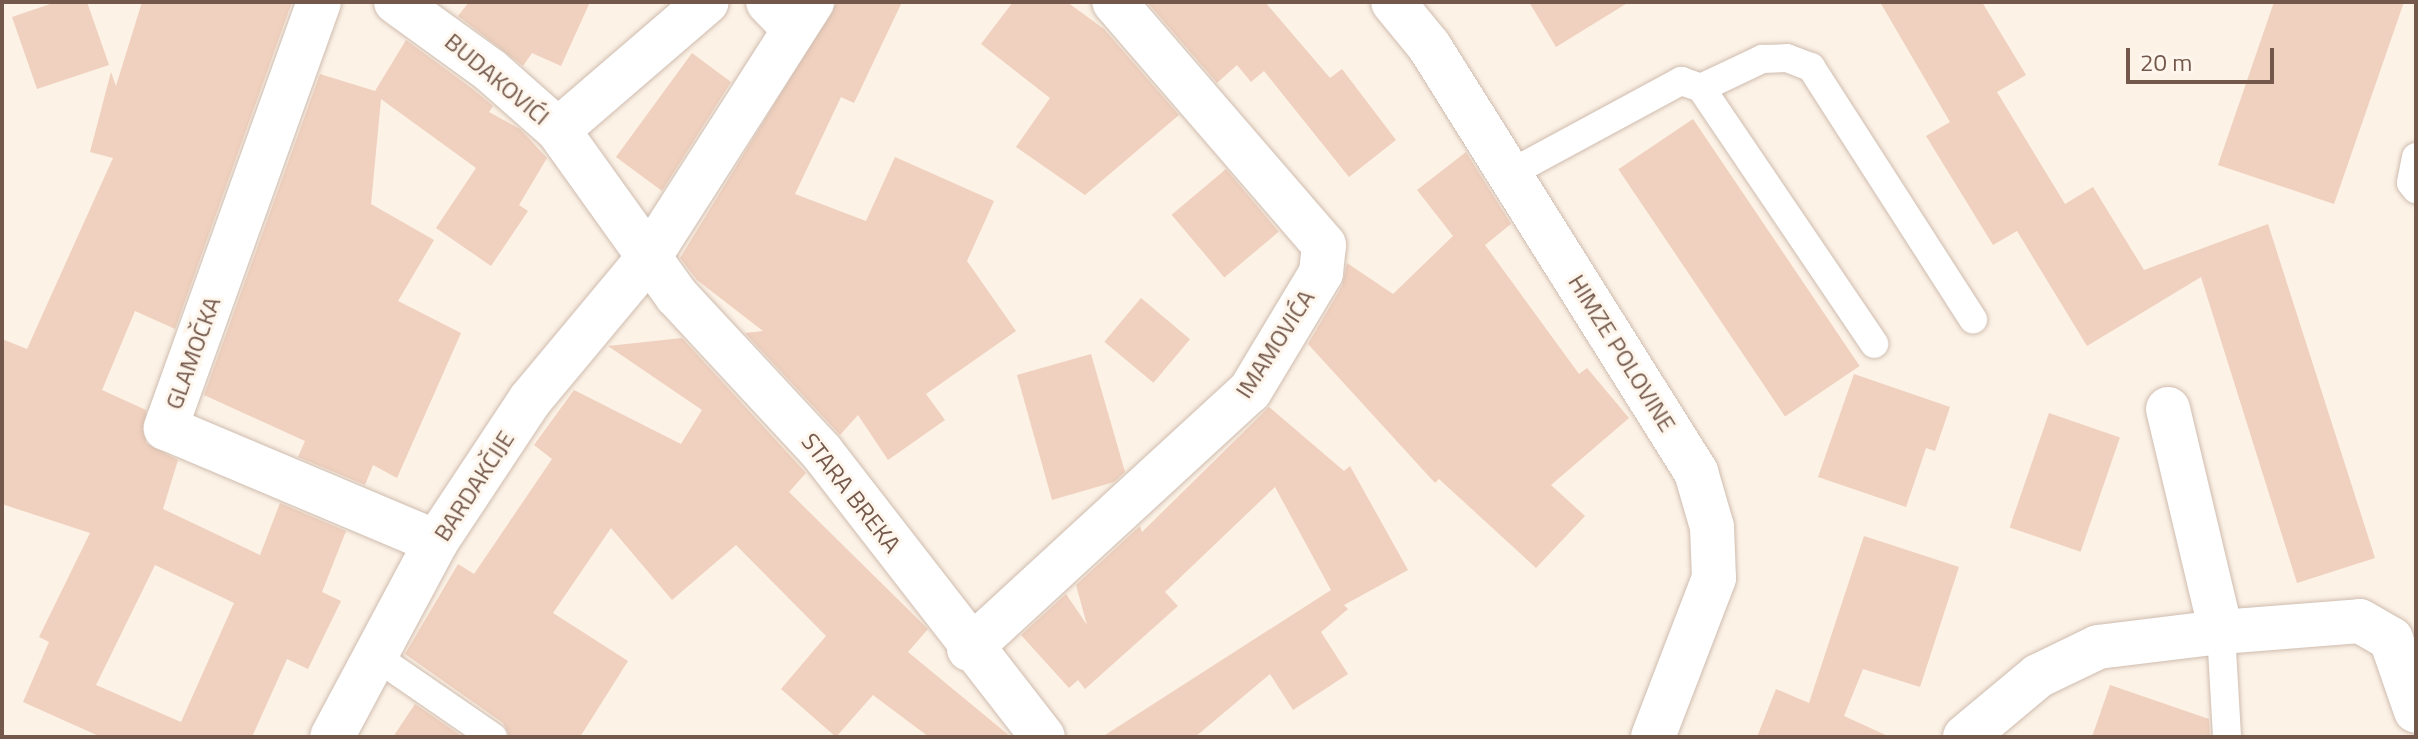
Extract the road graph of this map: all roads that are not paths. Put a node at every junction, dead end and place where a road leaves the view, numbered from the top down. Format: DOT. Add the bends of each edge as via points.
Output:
graph roads {
  1 [pos="319,2"];
  2 [pos="396,2"];
  3 [pos="707,2"];
  4 [pos="1114,2"];
  5 [pos="1393,2"];
  6 [pos="791,11"];
  7 [pos="1701,88"];
  8 [pos="558,130"];
  9 [pos="2416,157"];
  10 [pos="1509,174"];
  11 [pos="2416,189"];
  12 [pos="649,257"];
  13 [pos="1973,319"];
  14 [pos="1874,344"];
  15 [pos="2168,409"];
  16 [pos="436,542"];
  17 [pos="2221,632"];
  18 [pos="969,649"];
  19 [pos="375,656"];
  20 [pos="2416,711"];
  21 [pos="332,737"];
  22 [pos="493,737"];
  23 [pos="1043,737"];
  24 [pos="1653,737"];
  25 [pos="1965,737"];
  26 [pos="2227,737"];
  1 -- 16 [label="street, GLAMOČKA" via="166,428"];
  2 -- 8 [label="street, BUDAKOVIĆI" via="490,70"];
  3 -- 8 [label="street"];
  4 -- 18 [label="street, IMAMOVIĆA" via="1324,245 1321,273 1250,391"];
  5 -- 10 [label="street, HIMZE POLOVINE"];
  6 -- 12 [label="street, BARDAKČIJE"];
  7 -- 10 [label="lane" via="1681,81"];
  7 -- 13 [label="lane" via="1762,59 1787,58 1811,67"];
  7 -- 14 [label="lane"];
  8 -- 12 [label="street"];
  9 -- 11 [label="lane" via="2411,183"];
  10 -- 24 [label="street, HIMZE POLOVINE" via="1696,472 1712,527 1714,578"];
  12 -- 16 [label="street, BARDAKČIJE" via="530,400"];
  12 -- 18 [label="street, STARA BREKA" via="677,296 821,451"];
  15 -- 17 [label="street"];
  16 -- 19 [label="street, BARDAKČIJE"];
  17 -- 20 [label="street" via="2360,621 2391,639"];
  17 -- 25 [label="street" via="2098,647 2038,676"];
  17 -- 26 [label="lane"];
  18 -- 23 [label="street, STARA BREKA"];
  19 -- 21 [label="street, BARDAKČIJE"];
  19 -- 22 [label="lane"];
}
